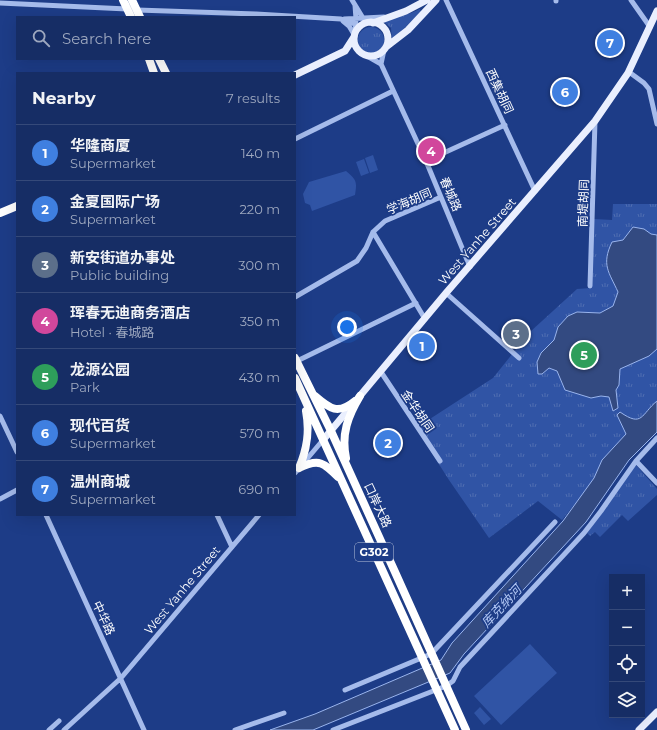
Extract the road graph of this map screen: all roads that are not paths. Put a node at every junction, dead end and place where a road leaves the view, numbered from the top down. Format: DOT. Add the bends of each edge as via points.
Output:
graph roads {
  1 [pos="123,0"];
  2 [pos="132,0"];
  3 [pos="427,0"];
  4 [pos="436,0"];
  5 [pos="446,0"];
  6 [pos="630,0"];
  7 [pos="13,2"];
  8 [pos="354,2"];
  9 [pos="0,3"];
  10 [pos="127,8"];
  11 [pos="657,11"];
  12 [pos="138,13"];
  13 [pos="131,16"];
  14 [pos="290,16"];
  15 [pos="296,16"];
  16 [pos="392,16"];
  17 [pos="341,19"];
  18 [pos="362,22"];
  19 [pos="650,28"];
  20 [pos="355,35"];
  21 [pos="385,49"];
  22 [pos="345,51"];
  23 [pos="365,55"];
  24 [pos="148,60"];
  25 [pos="160,60"];
  26 [pos="381,64"];
  27 [pos="154,72"];
  28 [pos="166,72"];
  29 [pos="629,72"];
  30 [pos="296,75"];
  31 [pos="393,91"];
  32 [pos="596,121"];
  33 [pos="657,124"];
  34 [pos="504,125"];
  35 [pos="296,139"];
  36 [pos="426,161"];
  37 [pos="536,191"];
  38 [pos="441,198"];
  39 [pos="16,206"];
  40 [pos="0,213"];
  41 [pos="373,232"];
  42 [pos="470,267"];
  43 [pos="590,286"];
  44 [pos="446,294"];
  45 [pos="296,296"];
  46 [pos="416,303"];
  47 [pos="425,319"];
  48 [pos="519,358"];
  49 [pos="296,361"];
  50 [pos="380,372"];
  51 [pos="296,380"];
  52 [pos="311,393"];
  53 [pos="360,396"];
  54 [pos="304,399"];
  55 [pos="0,416"];
  56 [pos="330,431"];
  57 [pos="657,438"];
  58 [pos="323,440"];
  59 [pos="16,450"];
  60 [pos="440,461"];
  61 [pos="636,461"];
  62 [pos="297,470"];
  63 [pos="350,474"];
  64 [pos="341,479"];
  65 [pos="657,483"];
  66 [pos="16,491"];
  67 [pos="0,499"];
  68 [pos="46,516"];
  69 [pos="217,516"];
  70 [pos="258,516"];
  71 [pos="555,522"];
  72 [pos="232,547"];
  73 [pos="433,657"];
  74 [pos="424,661"];
  75 [pos="120,678"];
  76 [pos="445,684"];
  77 [pos="436,688"];
  78 [pos="345,690"];
  79 [pos="284,712"];
  80 [pos="657,712"];
  81 [pos="657,719"];
  82 [pos="59,721"];
  83 [pos="49,730"];
  84 [pos="64,730"];
  85 [pos="144,730"];
  86 [pos="235,730"];
  87 [pos="333,730"];
  88 [pos="455,730"];
  89 [pos="466,730"];
  90 [pos="639,730"];
  91 [pos="646,730"];
  1 -- 10 [label="highway"];
  2 -- 12 [label="highway"];
  3 -- 16 [label="main road"];
  4 -- 21 [label="main road" via="408,30"];
  5 -- 34 [label="street, 西集胡同"];
  6 -- 19 [label="street"];
  7 -- 9 [label="street"];
  7 -- 10 [label="street"];
  8 -- 18 [label="street"];
  10 -- 13 [label="highway"];
  11 -- 19 [label="main road, West Yanhe Street"];
  12 -- 14 [label="street"];
  15 -- 17 [label="street"];
  16 -- 18 [label="main road"];
  16 -- 18 [label="street"];
  17 -- 18 [label="street"];
  17 -- 20 [label="street"];
  18 -- 20 [label="main road"];
  18 -- 21 [label="main road" via="378,24 386,32"];
  19 -- 29 [label="main road, West Yanhe Street"];
  20 -- 22 [label="main road"];
  20 -- 23 [label="main road" via="356,47"];
  21 -- 23 [label="main road" via="376,55"];
  21 -- 26 [label="street"];
  22 -- 23 [label="main road"];
  22 -- 30 [label="main road"];
  23 -- 26 [label="street"];
  24 -- 27 [label="highway"];
  25 -- 28 [label="highway"];
  26 -- 31 [label="street, 春城路"];
  29 -- 32 [label="main road, West Yanhe Street"];
  29 -- 33 [label="street" via="649,89"];
  31 -- 35 [label="street"];
  31 -- 36 [label="street, 春城路"];
  32 -- 37 [label="main road, West Yanhe Street"];
  32 -- 43 [label="street, 南堤胡同"];
  34 -- 36 [label="street"];
  34 -- 37 [label="street, 西集胡同"];
  36 -- 38 [label="street, 春城路"];
  37 -- 42 [label="main road, West Yanhe Street"];
  38 -- 41 [label="street, 学海胡同" via="386,221"];
  38 -- 42 [label="street, 春城路"];
  39 -- 40 [label="highway"];
  41 -- 45 [label="street, 学海胡同" via="357,261"];
  41 -- 46 [label="street"];
  42 -- 44 [label="main road, West Yanhe Street"];
  44 -- 47 [label="main road, West Yanhe Street"];
  44 -- 48 [label="street"];
  46 -- 47 [label="street"];
  46 -- 49 [label="street"];
  47 -- 50 [label="main road, West Yanhe Street"];
  49 -- 52 [label="highway, 口岸大路 / G302"];
  50 -- 53 [label="main road, West Yanhe Street"];
  50 -- 60 [label="street, 金华胡同"];
  51 -- 54 [label="highway, 口岸大路 / G302"];
  52 -- 53 [label="highway" via="335,409 344,409"];
  52 -- 56 [label="highway, 口岸大路 / G302"];
  53 -- 56 [label="main road, West Yanhe Street"];
  53 -- 63 [label="highway" via="348,419 344,442"];
  54 -- 58 [label="highway, 口岸大路 / G302"];
  54 -- 62 [label="highway" via="309,430 307,447"];
  55 -- 59 [label="street"];
  56 -- 58 [label="main road, West Yanhe Street"];
  56 -- 63 [label="highway, 口岸大路 / G302"];
  57 -- 61 [label="street"];
  58 -- 62 [label="street, West Yanhe Street"];
  58 -- 64 [label="highway, 口岸大路 / G302"];
  61 -- 65 [label="street"];
  61 -- 76 [label="street" via="584,533 460,667 453,681"];
  62 -- 64 [label="highway" via="313,462 322,463"];
  63 -- 73 [label="highway, 口岸大路 / G302"];
  64 -- 74 [label="highway, 口岸大路 / G302"];
  66 -- 67 [label="street"];
  68 -- 75 [label="street, 中华路"];
  69 -- 72 [label="street"];
  70 -- 72 [label="street, West Yanhe Street"];
  71 -- 73 [label="street"];
  72 -- 75 [label="street, West Yanhe Street"];
  73 -- 74 [label="street"];
  73 -- 76 [label="highway, 口岸大路 / G302"];
  74 -- 77 [label="highway, 口岸大路 / G302"];
  74 -- 78 [label="street"];
  75 -- 84 [label="street, West Yanhe Street"];
  75 -- 85 [label="street, 中华路"];
  76 -- 77 [label="street"];
  76 -- 89 [label="highway, 口岸大路 / G302"];
  77 -- 87 [label="street"];
  77 -- 88 [label="highway, 口岸大路 / G302"];
  79 -- 86 [label="street"];
  80 -- 90 [label="main road"];
  81 -- 91 [label="main road"];
  82 -- 83 [label="street"];
}
